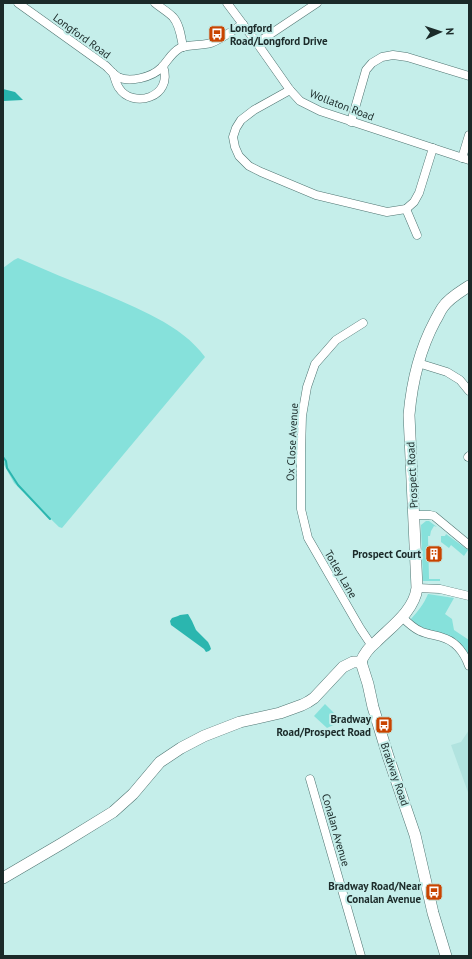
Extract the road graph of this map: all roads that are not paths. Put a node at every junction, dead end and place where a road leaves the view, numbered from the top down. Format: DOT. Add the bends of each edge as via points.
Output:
graph roads {
  1 [pos="18,3"];
  2 [pos="155,3"];
  3 [pos="228,3"];
  4 [pos="317,3"];
  5 [pos="243,24"];
  6 [pos="257,43"];
  7 [pos="183,47"];
  8 [pos="163,66"];
  9 [pos="113,73"];
  10 [pos="469,76"];
  11 [pos="290,90"];
  12 [pos="351,122"];
  13 [pos="469,135"];
  14 [pos="433,148"];
  15 [pos="466,159"];
  16 [pos="406,209"];
  17 [pos="417,235"];
  18 [pos="469,286"];
  19 [pos="359,324"];
  20 [pos="418,363"];
  21 [pos="469,391"];
  22 [pos="300,508"];
  23 [pos="414,515"];
  24 [pos="469,544"];
  25 [pos="417,588"];
  26 [pos="469,596"];
  27 [pos="402,618"];
  28 [pos="372,646"];
  29 [pos="361,662"];
  30 [pos="469,666"];
  31 [pos="310,779"];
  32 [pos="3,878"];
  33 [pos="361,956"];
  34 [pos="446,956"];
  1 -- 9 [label="street, Longford Road"];
  2 -- 7 [label="street" via="176,21"];
  3 -- 5 [label="street, Wollaton Road"];
  4 -- 6 [label="street"];
  5 -- 6 [label="street, Wollaton Road"];
  5 -- 7 [label="street" via="211,43"];
  6 -- 11 [label="street, Wollaton Road"];
  7 -- 8 [label="street, Longford Road" via="171,54"];
  8 -- 9 [label="street, Longford Road" via="150,76 132,79 124,79"];
  8 -- 9 [label="street, Longford Road" via="165,81 157,93 146,98 128,96 119,88"];
  10 -- 12 [label="street" via="407,57 393,54 382,57 366,70"];
  11 -- 12 [label="street, Wollaton Road" via="300,101"];
  11 -- 16 [label="street" via="254,110 241,120 236,128 233,137 235,147 248,166 316,195 388,212"];
  12 -- 14 [label="street, Wollaton Road"];
  13 -- 15 [label="street"];
  14 -- 15 [label="street, Wollaton Road"];
  14 -- 16 [label="street" via="419,193"];
  16 -- 17 [label="street"];
  18 -- 20 [label="main road, Prospect Road" via="443,307"];
  19 -- 22 [label="street, Ox Close Avenue" via="336,340 315,364 307,387 302,416"];
  20 -- 21 [label="street" via="447,372 460,380"];
  20 -- 23 [label="main road, Prospect Road" via="409,415"];
  22 -- 28 [label="street, Totley Lane" via="308,538"];
  23 -- 24 [label="street" via="434,516"];
  23 -- 25 [label="main road, Prospect Road"];
  25 -- 26 [label="street" via="440,589"];
  25 -- 27 [label="main road, Prospect Road" via="413,603"];
  27 -- 28 [label="main road, Prospect Road"];
  27 -- 30 [label="street" via="419,631 450,640 465,655"];
  28 -- 29 [label="main road, Prospect Road" via="366,651"];
  29 -- 32 [label="main road" via="353,662 343,667 308,702 280,713 240,722 181,748 160,762 119,807"];
  29 -- 34 [label="main road, Bradway Road" via="388,756 415,835"];
  31 -- 33 [label="street, Conalan Avenue"];
}
